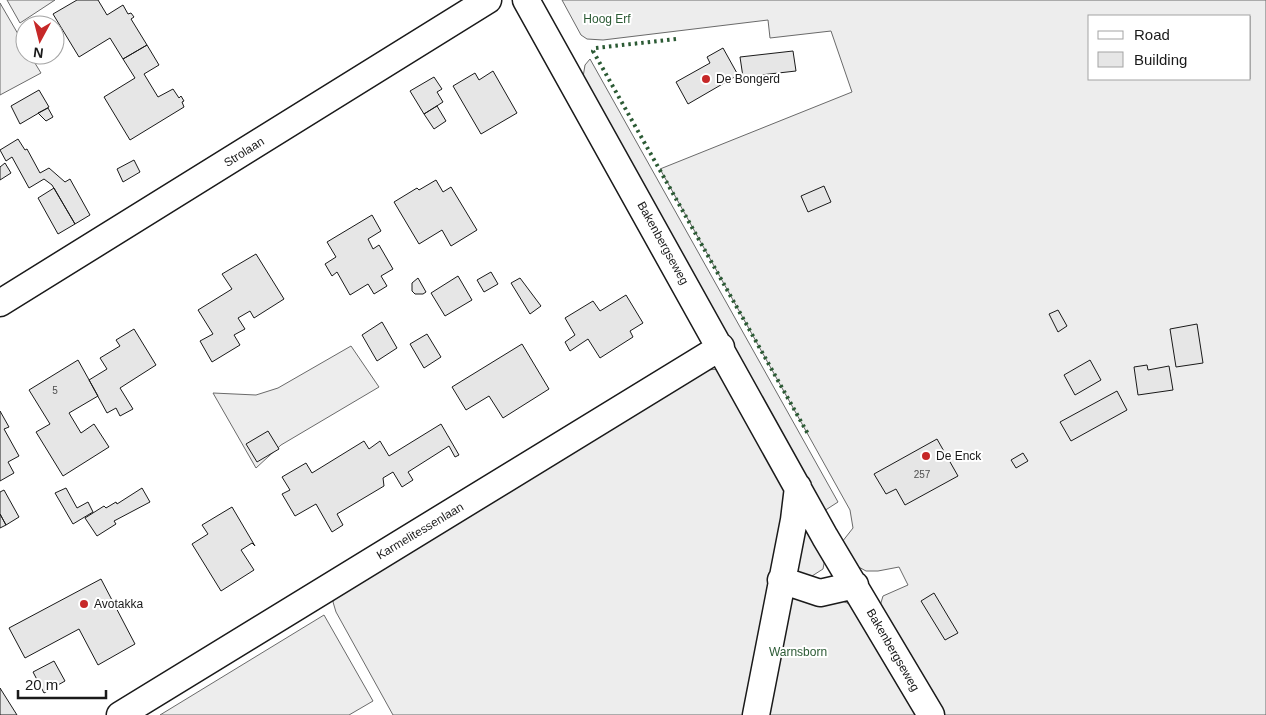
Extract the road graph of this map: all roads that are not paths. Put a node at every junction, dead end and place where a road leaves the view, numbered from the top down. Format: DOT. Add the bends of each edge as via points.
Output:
graph roads {
  1 [pos="488,0"];
  2 [pos="526,0"];
  3 [pos="0,303"];
  4 [pos="721,347"];
  5 [pos="798,487"];
  6 [pos="781,580"];
  7 [pos="855,585"];
  8 [pos="120,715"];
  9 [pos="756,715"];
  10 [pos="931,715"];
  1 -- 3 [label="street, Strolaan"];
  2 -- 4 [label="street, Bakenbergseweg"];
  4 -- 5 [label="street, Bakenbergseweg"];
  4 -- 8 [label="street, Karmelitessenlaan"];
  5 -- 6 [label="street"];
  5 -- 7 [label="street, Bakenbergseweg"];
  6 -- 7 [label="street" via="820,593"];
  6 -- 9 [label="street"];
  7 -- 10 [label="street, Bakenbergseweg"];
}
